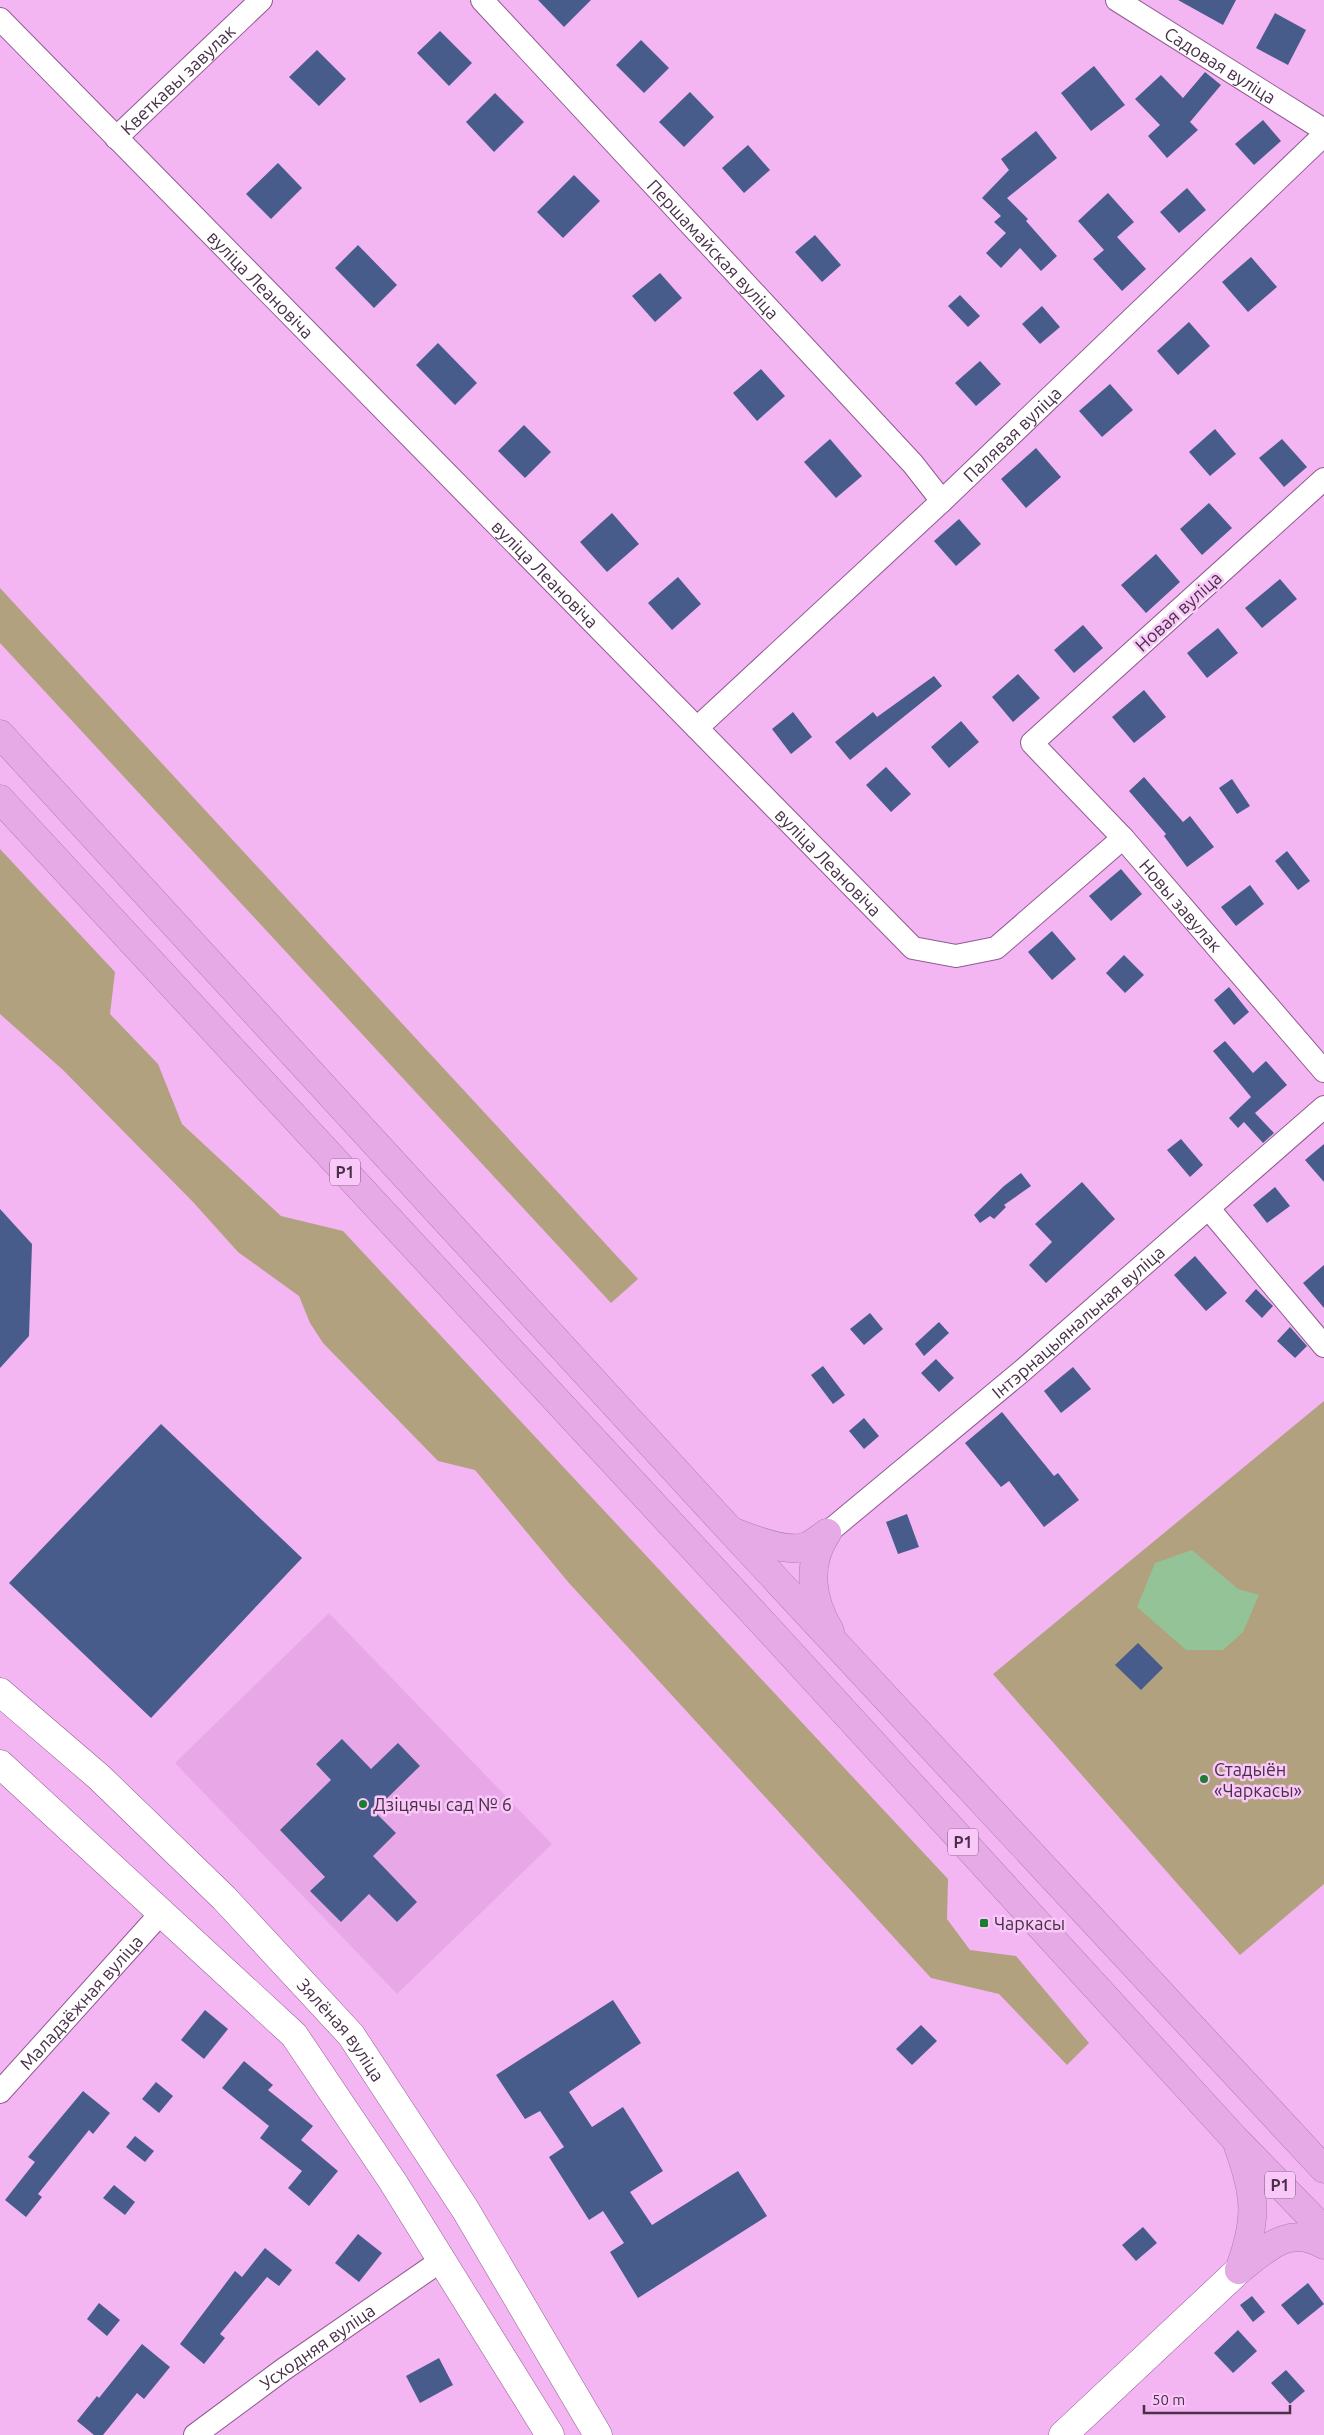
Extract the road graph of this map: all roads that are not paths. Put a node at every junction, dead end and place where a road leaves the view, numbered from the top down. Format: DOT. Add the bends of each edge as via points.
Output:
graph roads {
  1 [pos="261,0"];
  2 [pos="482,0"];
  3 [pos="1117,0"];
  4 [pos="0,19"];
  5 [pos="1324,130"];
  6 [pos="1324,136"];
  7 [pos="116,138"];
  8 [pos="1324,479"];
  9 [pos="942,501"];
  10 [pos="697,728"];
  11 [pos="0,734"];
  12 [pos="1032,743"];
  13 [pos="0,799"];
  14 [pos="1123,838"];
  15 [pos="1324,1071"];
  16 [pos="1324,1106"];
  17 [pos="1208,1208"];
  18 [pos="1324,1346"];
  19 [pos="730,1530"];
  20 [pos="827,1533"];
  21 [pos="842,1652"];
  22 [pos="0,1692"];
  23 [pos="0,1764"];
  24 [pos="162,1912"];
  25 [pos="0,2092"];
  26 [pos="1290,2133"];
  27 [pos="1235,2140"];
  28 [pos="1324,2144"];
  29 [pos="1324,2169"];
  30 [pos="1324,2230"];
  31 [pos="1324,2245"];
  32 [pos="442,2260"];
  33 [pos="1239,2270"];
  34 [pos="195,2435"];
  35 [pos="550,2435"];
  36 [pos="598,2435"];
  37 [pos="1063,2435"];
  1 -- 7 [label="street, Кветкавы завулак"];
  2 -- 9 [label="street, Першамайская вуліца" via="913,464"];
  3 -- 5 [label="street, Садовая вуліца"];
  4 -- 7 [label="street, вуліца Леановіча"];
  6 -- 9 [label="street, Палявая вуліца"];
  7 -- 10 [label="street, вуліца Леановіча"];
  8 -- 12 [label="street, Новая вуліца"];
  9 -- 10 [label="street, Палявая вуліца"];
  10 -- 14 [label="street, вуліца Леановіча" via="913,948 956,956 996,948"];
  11 -- 19 [label="highway, Р1"];
  12 -- 14 [label="street, Новы завулак"];
  13 -- 27 [label="highway, Р1" via="773,1634"];
  14 -- 15 [label="street, Новы завулак"];
  16 -- 17 [label="street, Інтэрнацыянальная вуліца"];
  17 -- 18 [label="street"];
  17 -- 20 [label="street, Інтэрнацыянальная вуліца" via="1022,1371"];
  19 -- 20 [label="highway" via="759,1542 791,1548 806,1546"];
  19 -- 21 [label="highway, Р1"];
  20 -- 21 [label="highway" via="813,1563 812,1575 827,1626"];
  21 -- 26 [label="highway, Р1"];
  22 -- 36 [label="main road, Зялёная вуліца" via="99,1777 210,1885 351,2035 466,2209"];
  23 -- 24 [label="main road"];
  24 -- 25 [label="street, Маладзёжная вуліца"];
  24 -- 32 [label="main road" via="294,2035"];
  26 -- 28 [label="highway"];
  26 -- 29 [label="highway, Р1"];
  27 -- 30 [label="highway, Р1"];
  27 -- 33 [label="highway" via="1248,2175 1253,2223"];
  31 -- 33 [label="highway" via="1292,2236 1273,2244"];
  32 -- 34 [label="street, Усходняя вуліца" via="284,2368"];
  32 -- 35 [label="main road"];
  33 -- 37 [label="main road"];
}
